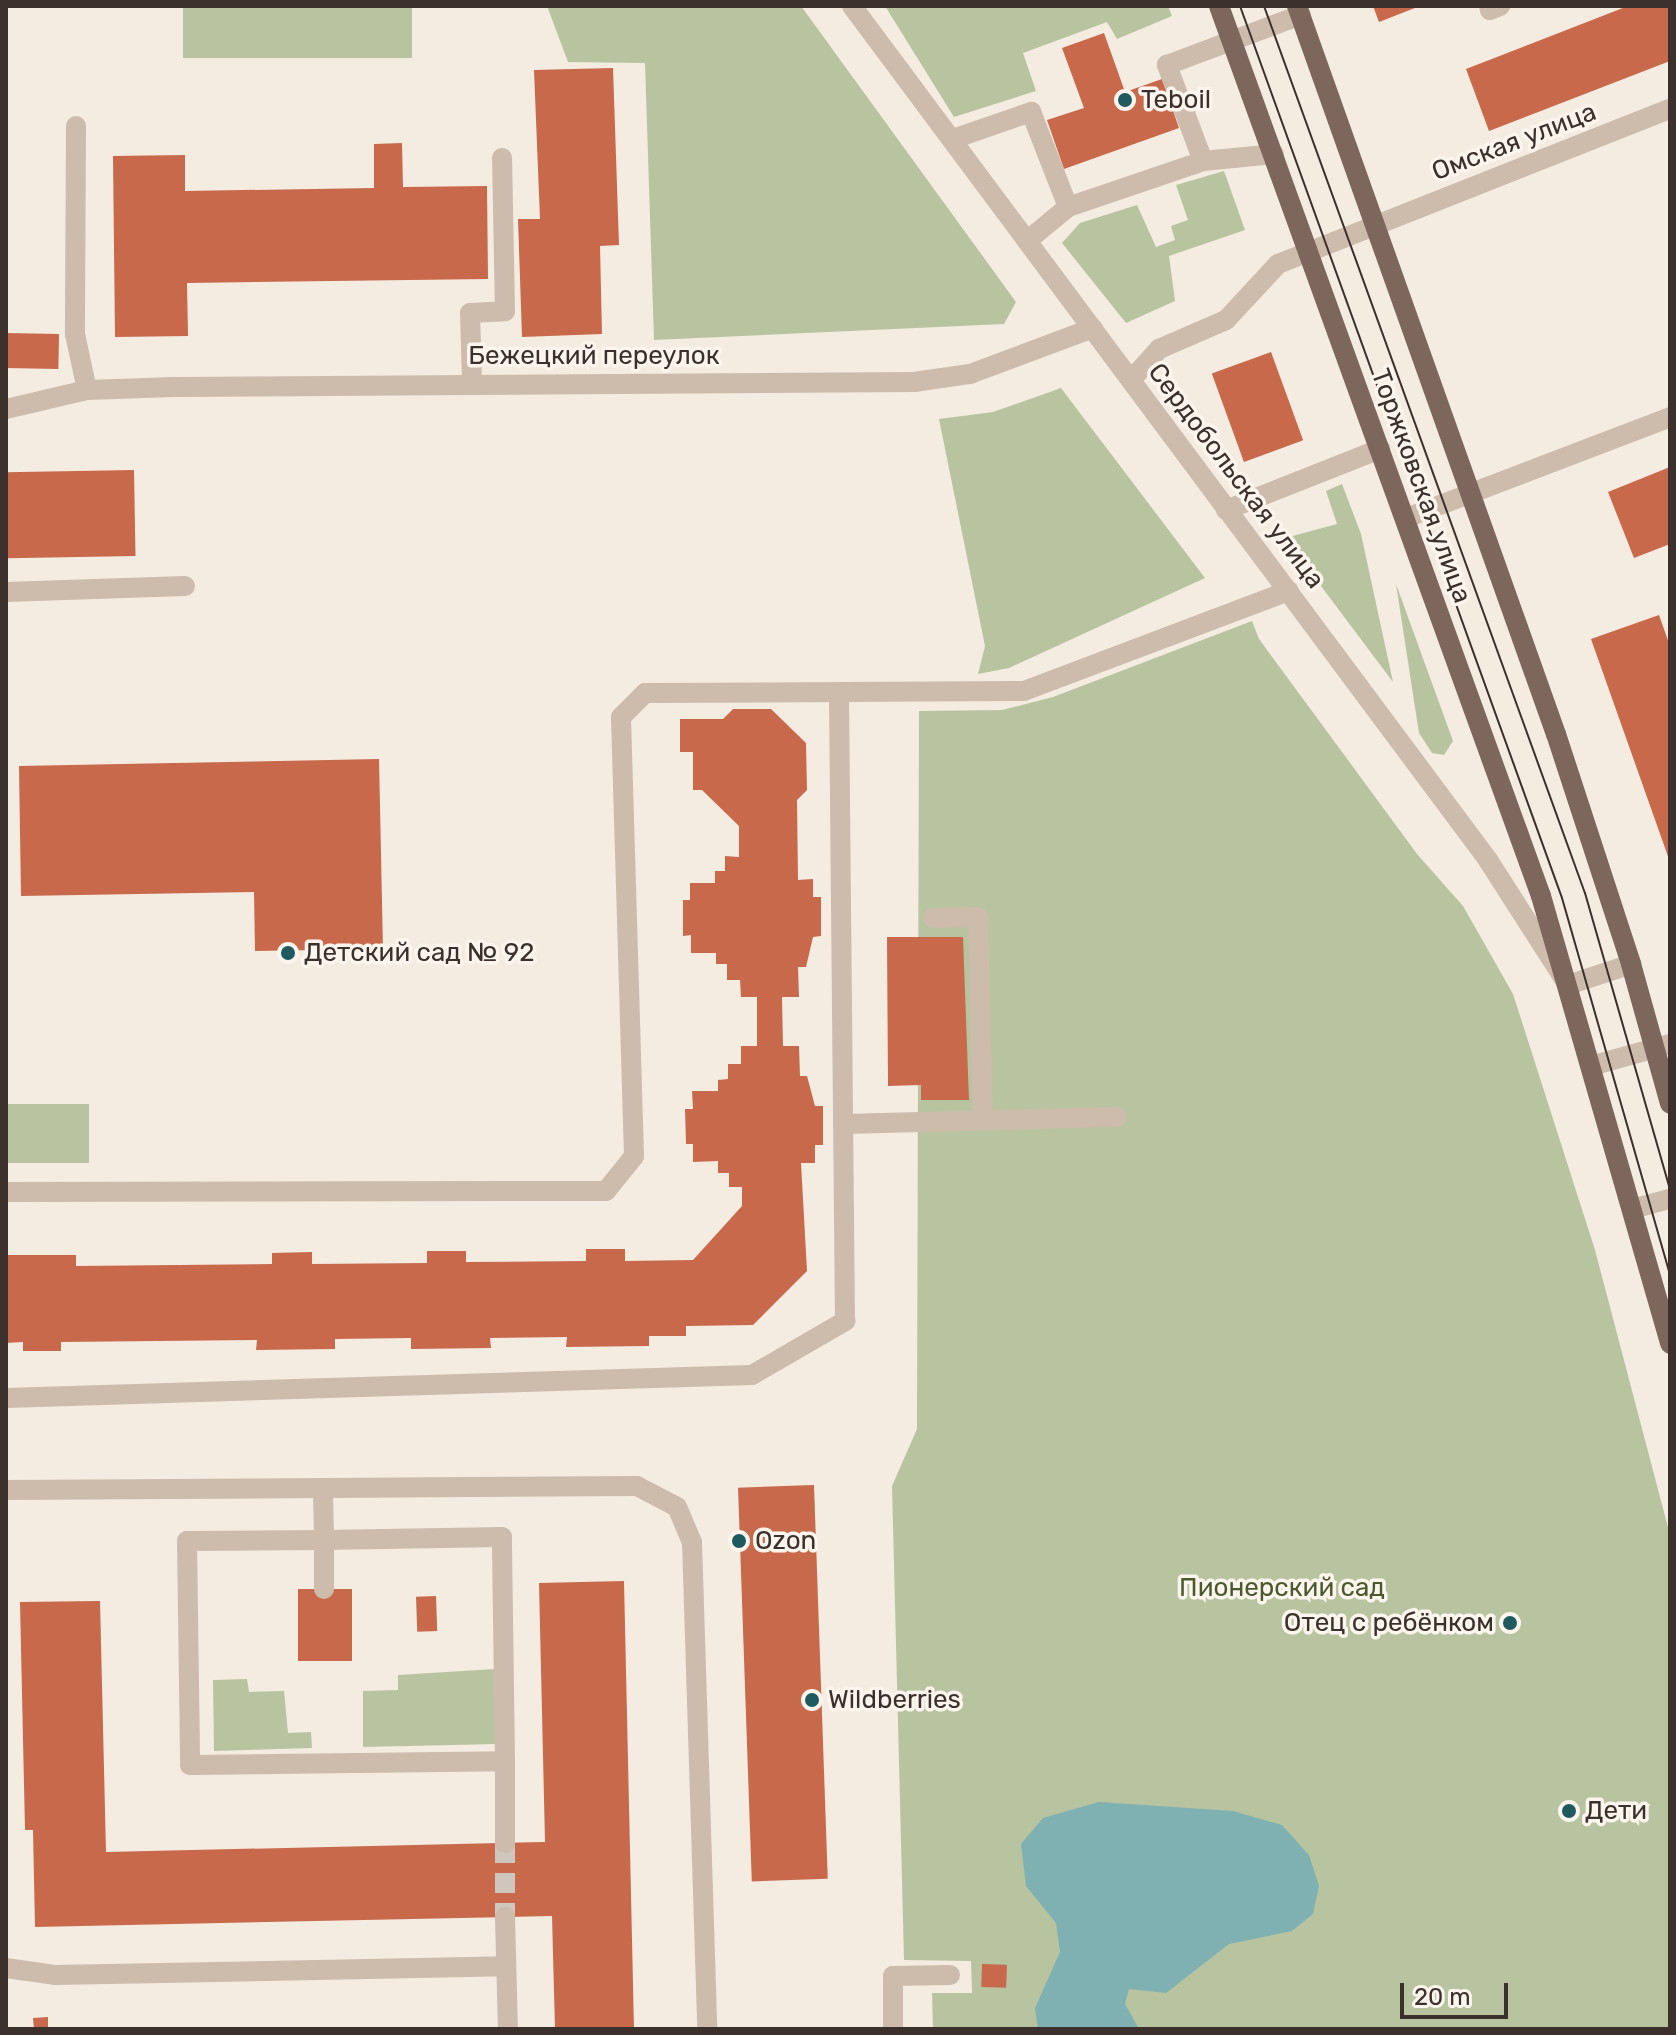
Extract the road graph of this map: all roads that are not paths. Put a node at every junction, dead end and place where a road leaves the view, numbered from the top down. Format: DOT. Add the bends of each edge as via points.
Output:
graph roads {
  1 [pos="852,6"];
  2 [pos="1219,6"];
  3 [pos="1489,6"];
  4 [pos="1500,6"];
  5 [pos="1299,11"];
  6 [pos="1231,40"];
  7 [pos="1670,109"];
  8 [pos="76,126"];
  9 [pos="953,139"];
  10 [pos="1274,154"];
  11 [pos="502,158"];
  12 [pos="1203,161"];
  13 [pos="1068,207"];
  14 [pos="1377,224"];
  15 [pos="1027,241"];
  16 [pos="1308,251"];
  17 [pos="1093,328"];
  18 [pos="1131,380"];
  19 [pos="472,383"];
  20 [pos="87,390"];
  21 [pos="6,409"];
  22 [pos="1670,417"];
  23 [pos="1380,449"];
  24 [pos="1470,493"];
  25 [pos="1226,510"];
  26 [pos="1406,518"];
  27 [pos="185,586"];
  28 [pos="1289,591"];
  29 [pos="6,592"];
  30 [pos="839,692"];
  31 [pos="933,918"];
  32 [pos="1631,964"];
  33 [pos="1568,985"];
  34 [pos="1663,1046"];
  35 [pos="1591,1066"];
  36 [pos="1670,1104"];
  37 [pos="1117,1117"];
  38 [pos="983,1121"];
  39 [pos="843,1124"];
  40 [pos="6,1192"];
  41 [pos="1670,1199"];
  42 [pos="1632,1209"];
  43 [pos="1670,1344"];
  44 [pos="6,1398"];
  45 [pos="6,1490"];
  46 [pos="323,1492"];
  47 [pos="324,1540"];
  48 [pos="324,1589"];
  49 [pos="505,1761"];
  50 [pos="505,1843"];
  51 [pos="505,1917"];
  52 [pos="506,1966"];
  53 [pos="6,1968"];
  54 [pos="950,1975"];
  55 [pos="508,2029"];
  56 [pos="707,2029"];
  57 [pos="893,2029"];
  1 -- 9 [label="street, Сердобольская улица"];
  2 -- 6 [label="main road, Торжковская улица"];
  3 -- 4 [label="street"];
  5 -- 6 [label="street"];
  5 -- 14 [label="main road, Торжковская улица"];
  6 -- 10 [label="main road, Торжковская улица"];
  6 -- 12 [label="street" via="1167,65"];
  7 -- 14 [label="street, Омская улица"];
  8 -- 20 [label="street" via="75,334"];
  9 -- 13 [label="street" via="1031,112"];
  9 -- 15 [label="street, Сердобольская улица"];
  10 -- 12 [label="street"];
  10 -- 16 [label="main road, Торжковская улица"];
  11 -- 19 [label="street" via="505,311 470,313"];
  12 -- 13 [label="street"];
  13 -- 15 [label="street"];
  14 -- 16 [label="street, Омская улица"];
  14 -- 24 [label="main road, Торжковская улица"];
  15 -- 17 [label="street, Сердобольская улица"];
  16 -- 18 [label="street, Омская улица" via="1260,278 1226,320 1159,349"];
  16 -- 23 [label="main road, Торжковская улица"];
  17 -- 18 [label="street, Сердобольская улица"];
  17 -- 19 [label="street, Бежецкий переулок" via="970,374 914,382"];
  18 -- 25 [label="street, Сердобольская улица"];
  19 -- 20 [label="street, Бежецкий переулок"];
  20 -- 21 [label="street, Бежецкий переулок"];
  22 -- 24 [label="street"];
  23 -- 25 [label="street"];
  23 -- 26 [label="main road, Торжковская улица"];
  24 -- 26 [label="street"];
  24 -- 32 [label="main road, Торжковская улица"];
  25 -- 28 [label="street, Сердобольская улица"];
  26 -- 33 [label="main road, Торжковская улица"];
  27 -- 29 [label="street"];
  28 -- 30 [label="street" via="1024,691"];
  28 -- 33 [label="street, Сердобольская улица" via="1488,860"];
  30 -- 39 [label="street"];
  30 -- 40 [label="street" via="645,693 621,717 634,1156 606,1191"];
  31 -- 38 [label="street" via="978,917"];
  32 -- 33 [label="street"];
  32 -- 34 [label="main road"];
  33 -- 35 [label="main road, Сердобольская улица"];
  34 -- 35 [label="street"];
  34 -- 36 [label="main road"];
  35 -- 42 [label="main road, Сердобольская улица"];
  37 -- 38 [label="street"];
  38 -- 39 [label="street"];
  39 -- 44 [label="street" via="845,1321 752,1375"];
  41 -- 42 [label="street"];
  42 -- 43 [label="main road, Сердобольская улица"];
  45 -- 46 [label="street"];
  46 -- 47 [label="street"];
  46 -- 56 [label="street" via="637,1486 677,1507 692,1542"];
  47 -- 48 [label="street"];
  47 -- 49 [label="street" via="502,1537"];
  47 -- 49 [label="street" via="187,1541 190,1765"];
  49 -- 50 [label="street"];
  51 -- 52 [label="street"];
  52 -- 53 [label="street" via="55,1975"];
  52 -- 55 [label="street"];
  54 -- 57 [label="street" via="893,1976"];
}
